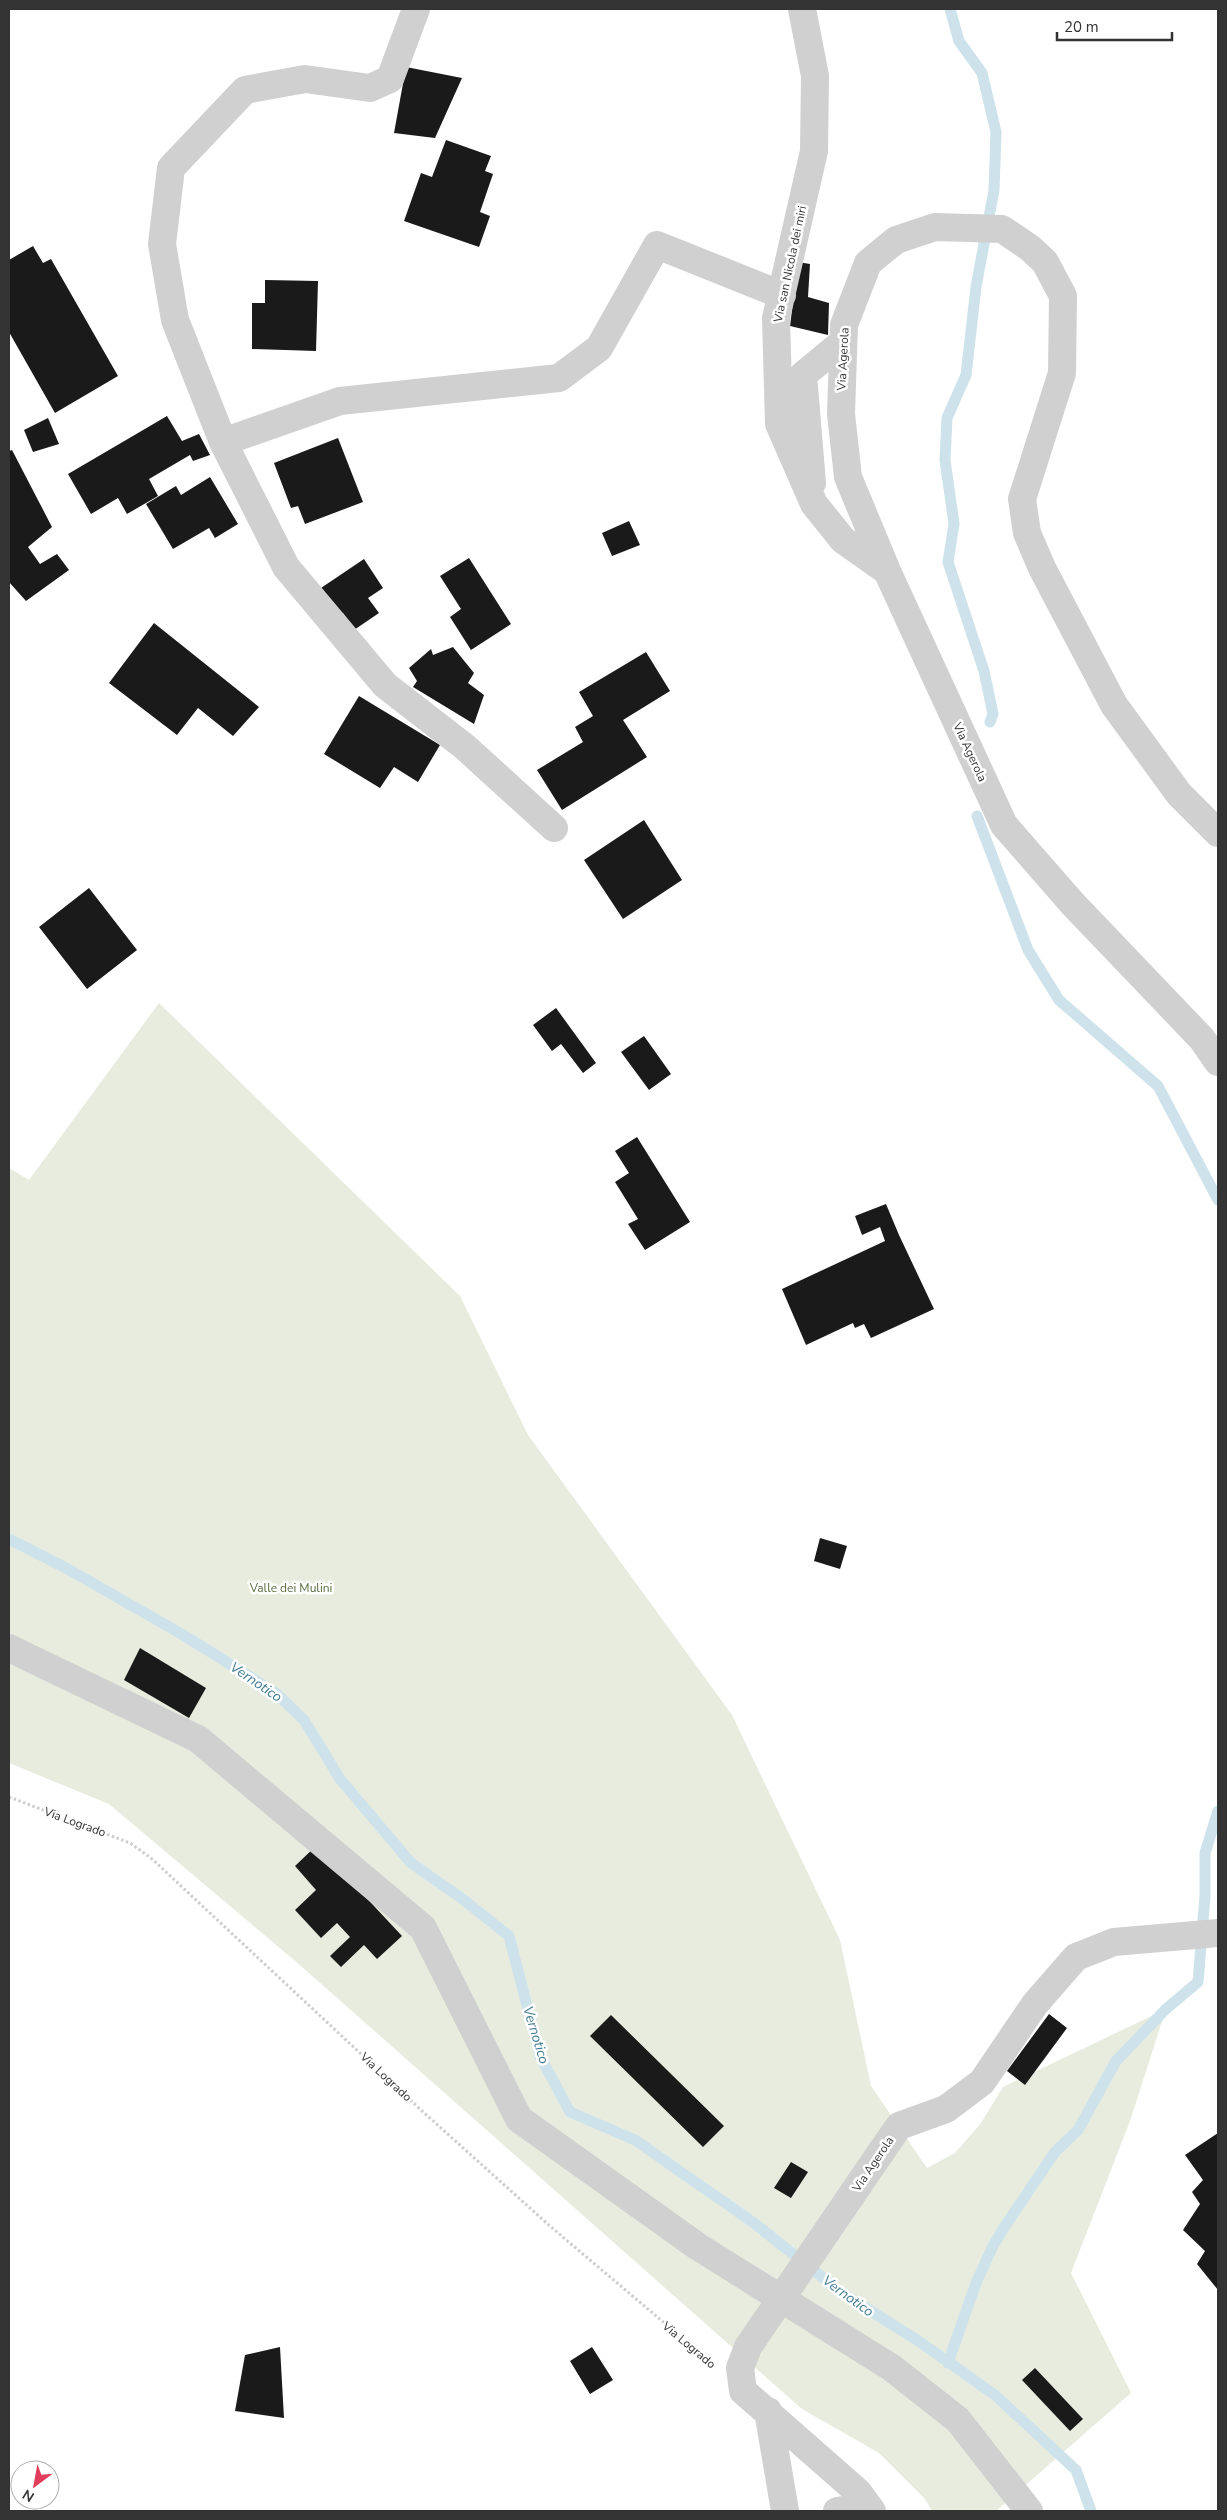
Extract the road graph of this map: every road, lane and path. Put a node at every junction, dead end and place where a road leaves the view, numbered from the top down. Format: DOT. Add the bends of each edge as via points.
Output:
graph roads {
  1 [pos="416,9"];
  2 [pos="802,9"];
  3 [pos="782,295"];
  4 [pos="843,342"];
  5 [pos="223,442"];
  6 [pos="814,504"];
  7 [pos="887,571"];
  8 [pos="554,828"];
  9 [pos="1218,833"];
  10 [pos="1218,1062"];
  11 [pos="9,1648"];
  12 [pos="9,1797"];
  13 [pos="1218,1933"];
  14 [pos="744,2391"];
  15 [pos="768,2411"];
  16 [pos="871,2510"];
  17 [pos="785,2511"];
  18 [pos="837,2511"];
  19 [pos="1029,2511"];
  1 -- 5 [label="street" via="390,79 370,88 305,79 245,90 171,168 162,244 176,320"];
  2 -- 3 [label="street, Via san Nicola dei miri" via="816,76 814,151"];
  3 -- 5 [label="street" via="657,245 599,348 559,378 340,402"];
  3 -- 6 [label="street, Via san Nicola dei miri" via="776,318 778,424"];
  4 -- 6 [label="street" via="803,375"];
  4 -- 7 [label="street, Via Agerola" via="841,414 848,477"];
  4 -- 9 [label="street, Via Agerola" via="844,325 868,263 896,240 935,227 1002,229 1045,262 1063,296 1062,373 1022,499 1027,533 1114,706 1179,794"];
  5 -- 8 [label="street" via="286,566 385,685 465,747"];
  6 -- 7 [label="street, Via san Nicola dei miri" via="843,540"];
  7 -- 10 [label="street, Via Agerola" via="1004,824 1072,903 1202,1039"];
  11 -- 19 [label="street" via="198,1739 415,1922 422,1928 519,2118 697,2246 892,2368 958,2420"];
  12 -- 14 [label="path, Via Logrado" via="130,1843 151,1858 421,2110"];
  13 -- 14 [label="street, Via Agerola, bridge" via="1114,1942 1076,1957 1035,2004 982,2082 946,2109 899,2126 748,2347 740,2368"];
  14 -- 15 [label="street"];
  15 -- 16 [label="street" via="858,2492"];
  15 -- 17 [label="street"];
  16 -- 18 [label="street" via="849,2508"];
}
